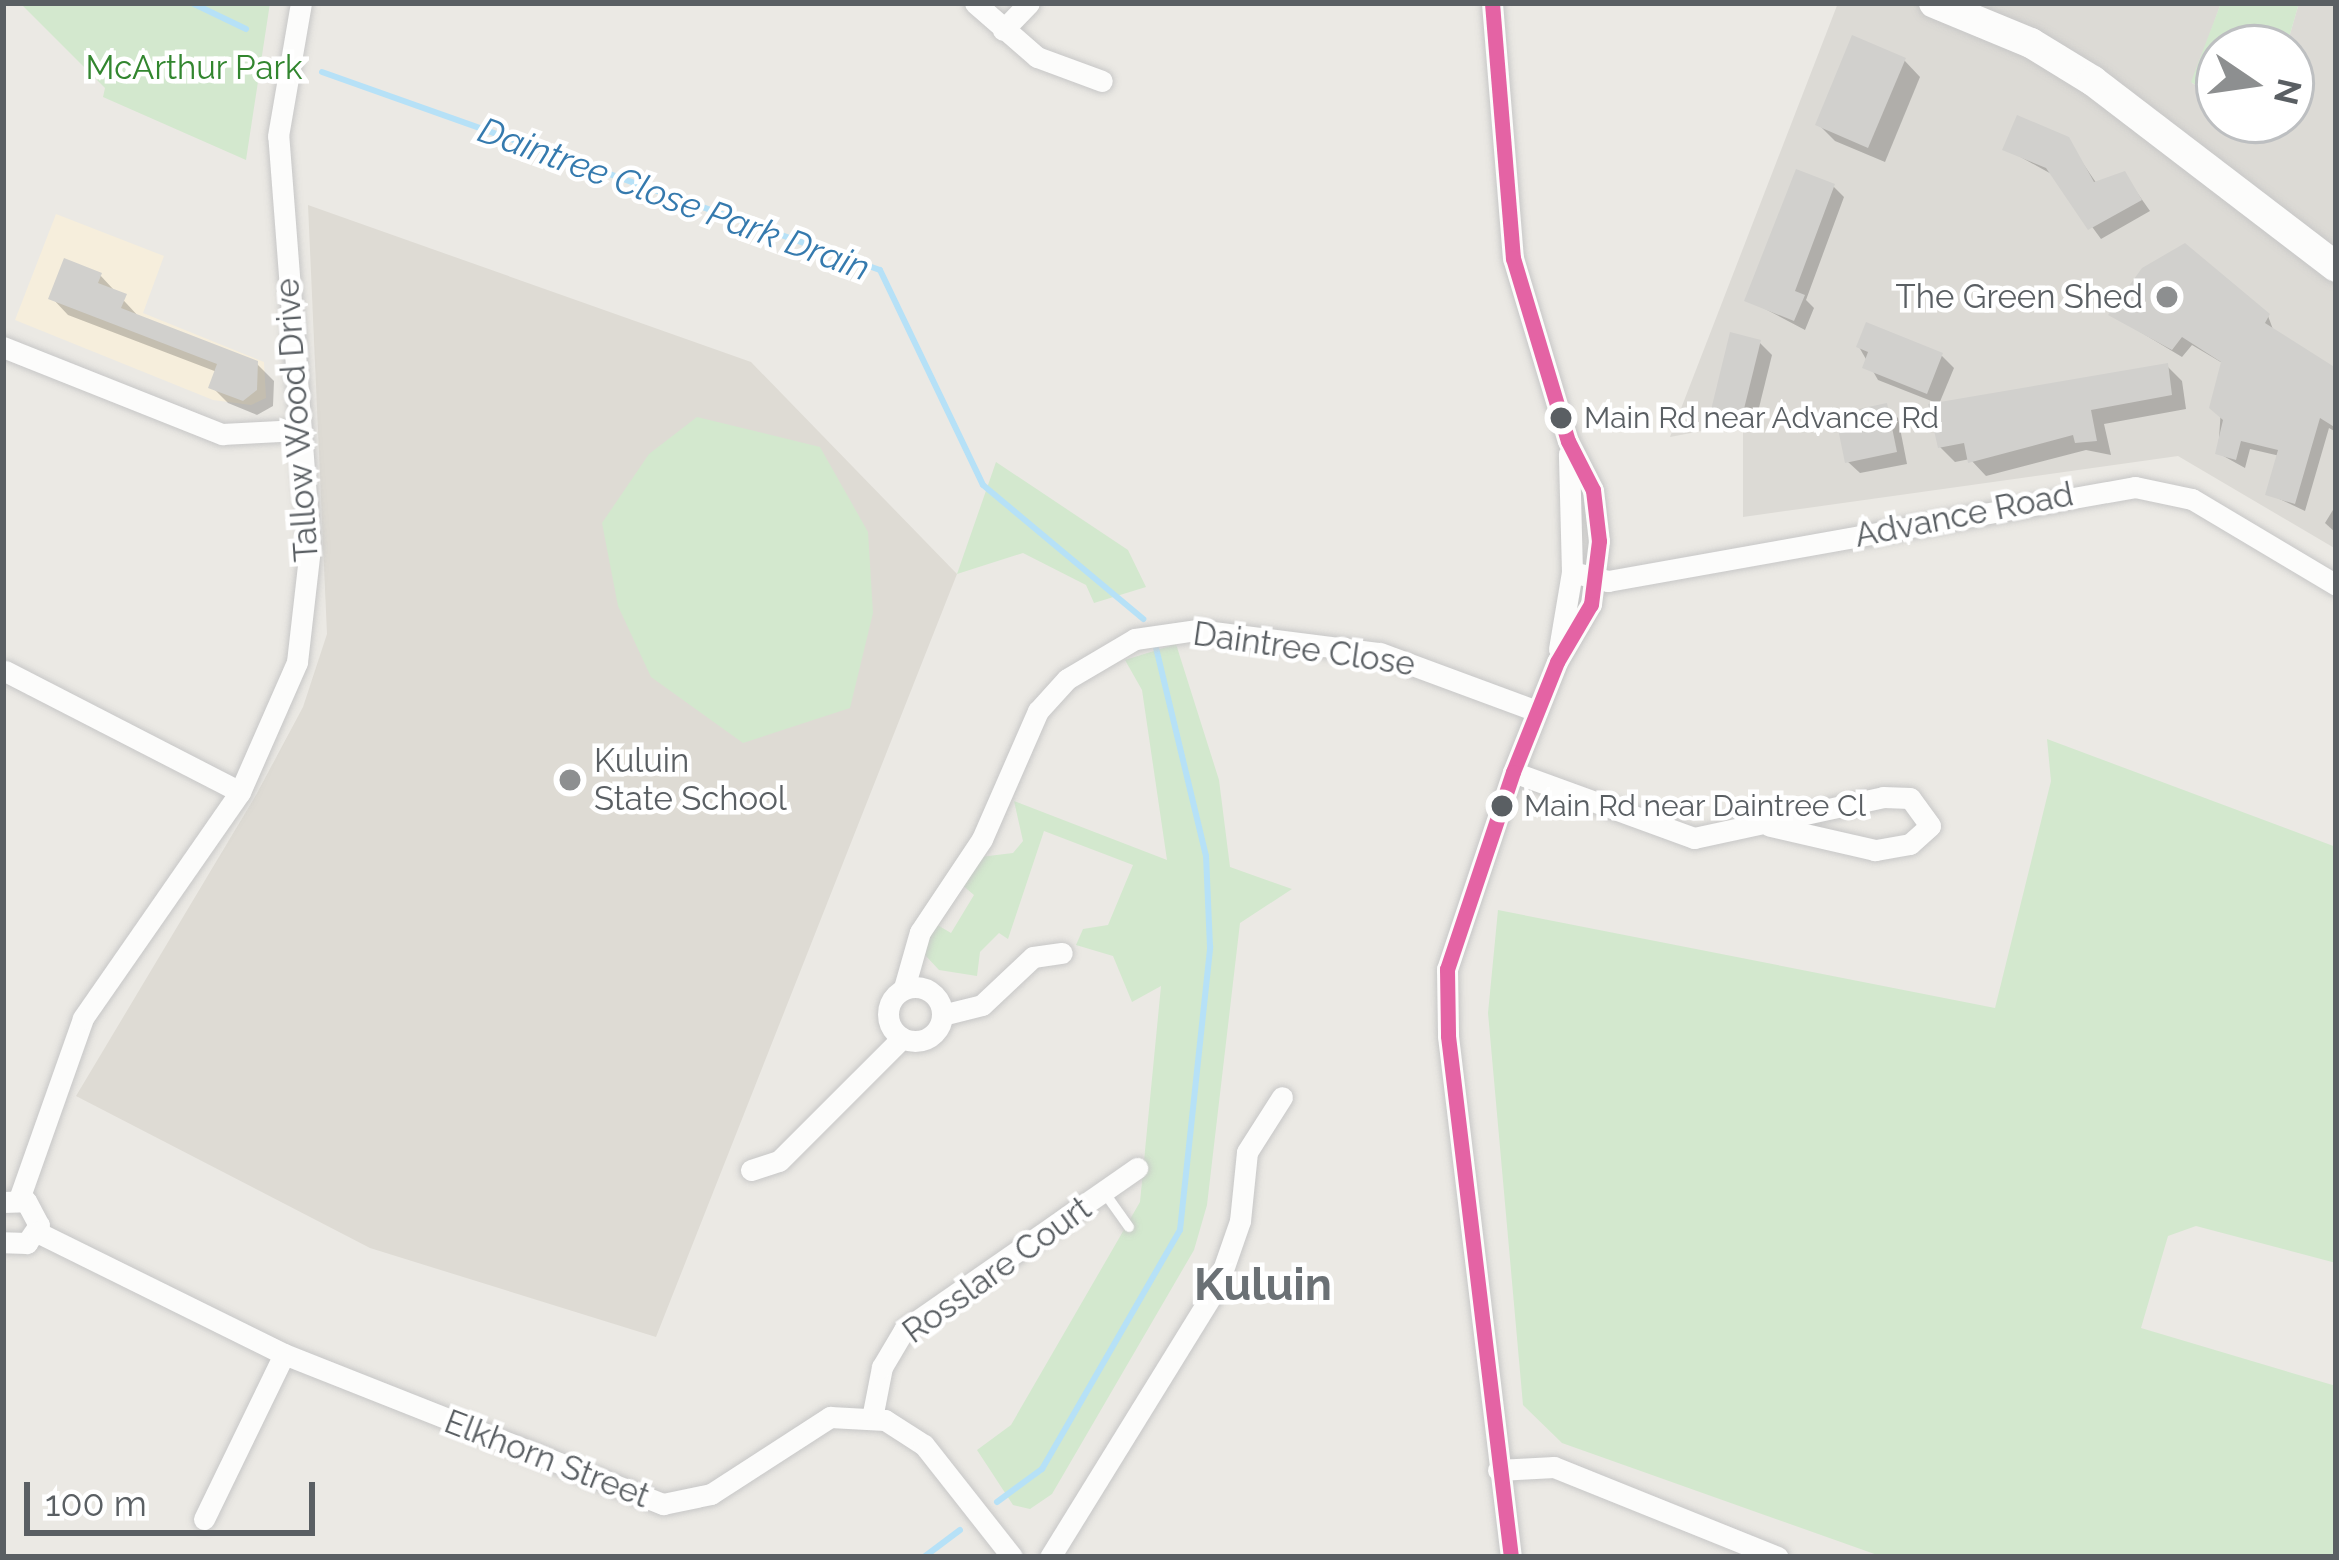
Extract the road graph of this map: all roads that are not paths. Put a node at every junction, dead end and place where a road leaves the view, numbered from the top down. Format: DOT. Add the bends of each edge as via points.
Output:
graph roads {
  1 [pos="301,3"];
  2 [pos="974,3"];
  3 [pos="1029,3"];
  4 [pos="1492,3"];
  5 [pos="1934,3"];
  6 [pos="1003,30"];
  7 [pos="1102,81"];
  8 [pos="2336,267"];
  9 [pos="3,347"];
  10 [pos="299,430"];
  11 [pos="1568,441"];
  12 [pos="1572,572"];
  13 [pos="1597,579"];
  14 [pos="2336,585"];
  15 [pos="1557,662"];
  16 [pos="5,671"];
  17 [pos="1537,711"];
  18 [pos="1513,772"];
  19 [pos="239,792"];
  20 [pos="1770,826"];
  21 [pos="1062,953"];
  22 [pos="904,988"];
  23 [pos="942,1015"];
  24 [pos="902,1038"];
  25 [pos="1282,1097"];
  26 [pos="1136,1168"];
  27 [pos="751,1170"];
  28 [pos="1104,1192"];
  29 [pos="11,1200"];
  30 [pos="1129,1227"];
  31 [pos="37,1232"];
  32 [pos="4,1248"];
  33 [pos="284,1354"];
  34 [pos="872,1418"];
  35 [pos="1498,1470"];
  36 [pos="204,1519"];
  37 [pos="1013,1557"];
  38 [pos="1048,1557"];
  39 [pos="1511,1557"];
  40 [pos="1778,1557"];
  1 -- 10 [label="street, Tallow Wood Drive" via="278,136"];
  2 -- 6 [label="street"];
  3 -- 6 [label="street"];
  4 -- 11 [label="street" via="1513,258"];
  5 -- 8 [label="main road" via="2031,43 2093,81"];
  6 -- 7 [label="street" via="1037,57"];
  9 -- 10 [label="street" via="222,434"];
  10 -- 19 [label="street, Tallow Wood Drive" via="310,548 297,662"];
  11 -- 12 [label="street"];
  11 -- 13 [label="street" via="1596,502"];
  12 -- 13 [label="street, Advance Road"];
  12 -- 15 [label="street"];
  13 -- 14 [label="street, Advance Road" via="2135,487 2192,500"];
  13 -- 15 [label="street"];
  15 -- 17 [label="street"];
  16 -- 19 [label="street"];
  17 -- 18 [label="street"];
  17 -- 22 [label="street, Daintree Close" via="1380,653 1197,630 1135,639 1067,679 1038,712 982,839 920,932"];
  18 -- 20 [label="street" via="1694,838"];
  18 -- 35 [label="street" via="1469,883 1447,969"];
  19 -- 29 [label="street, Tallow Wood Drive" via="83,1018"];
  20 -- 20 [label="street" via="1883,797 1910,798 1930,826 1910,844 1875,850"];
  21 -- 23 [label="street" via="1033,957 982,1005"];
  22 -- 23 [label="street" via="931,991"];
  22 -- 24 [label="street" via="887,1017"];
  23 -- 24 [label="street" via="928,1038"];
  24 -- 27 [label="street" via="779,1161"];
  25 -- 38 [label="street" via="1247,1153 1240,1221 1217,1287"];
  26 -- 28 [label="street, Rosslare Court"];
  28 -- 30 [label="lane, Rosslare Court"];
  28 -- 34 [label="street, Rosslare Court" via="904,1330 883,1367"];
  29 -- 31 [label="street" via="36,1211"];
  31 -- 32 [label="street"];
  31 -- 33 [label="street, Elkhorn Street"];
  33 -- 34 [label="street, Elkhorn Street" via="663,1504 711,1494 830,1417"];
  33 -- 36 [label="street"];
  34 -- 37 [label="street" via="924,1445"];
  35 -- 39 [label="street"];
  35 -- 40 [label="street" via="1554,1467"];
  37 -- 38 [label="street"];
}
